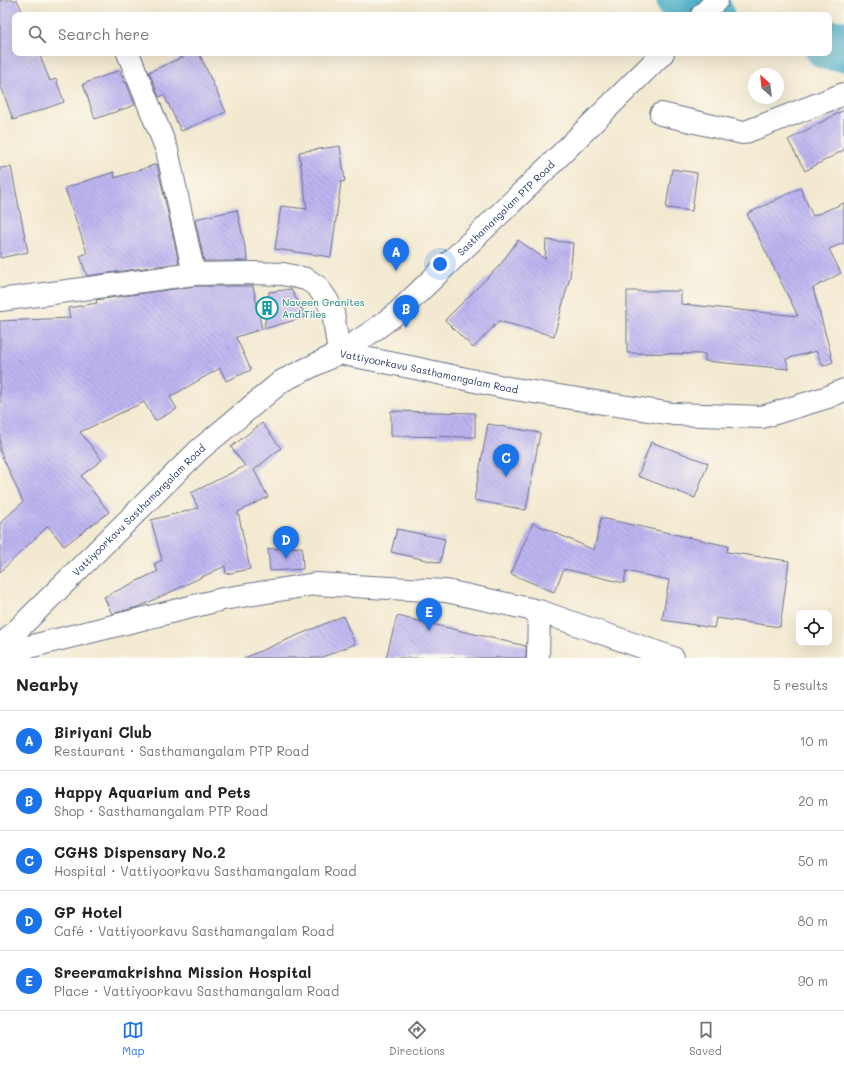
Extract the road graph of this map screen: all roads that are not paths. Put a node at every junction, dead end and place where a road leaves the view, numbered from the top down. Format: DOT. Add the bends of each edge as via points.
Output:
graph roads {
  1 [pos="717,0"];
  2 [pos="705,12"];
  3 [pos="129,56"];
  4 [pos="660,56"];
  5 [pos="844,94"];
  6 [pos="661,114"];
  7 [pos="194,274"];
  8 [pos="0,300"];
  9 [pos="339,353"];
  10 [pos="844,390"];
  11 [pos="539,611"];
  12 [pos="0,647"];
  13 [pos="0,654"];
  14 [pos="538,658"];
  15 [pos="674,658"];
  1 -- 2 [label="street"];
  3 -- 7 [label="street" via="167,150"];
  4 -- 9 [label="street, Sasthamangalam PTP Road" via="397,312"];
  5 -- 6 [label="street" via="743,133"];
  7 -- 8 [label="street"];
  7 -- 9 [label="street" via="283,274 306,279 317,286 333,312"];
  9 -- 10 [label="street, Vattiyoorkavu Sasthamangalam Road" via="508,388 673,414 762,417"];
  9 -- 12 [label="street, Vattiyoorkavu Sasthamangalam Road" via="282,381 199,450"];
  11 -- 13 [label="street" via="446,590 315,584 222,599"];
  11 -- 14 [label="street"];
  11 -- 15 [label="street"];
}
